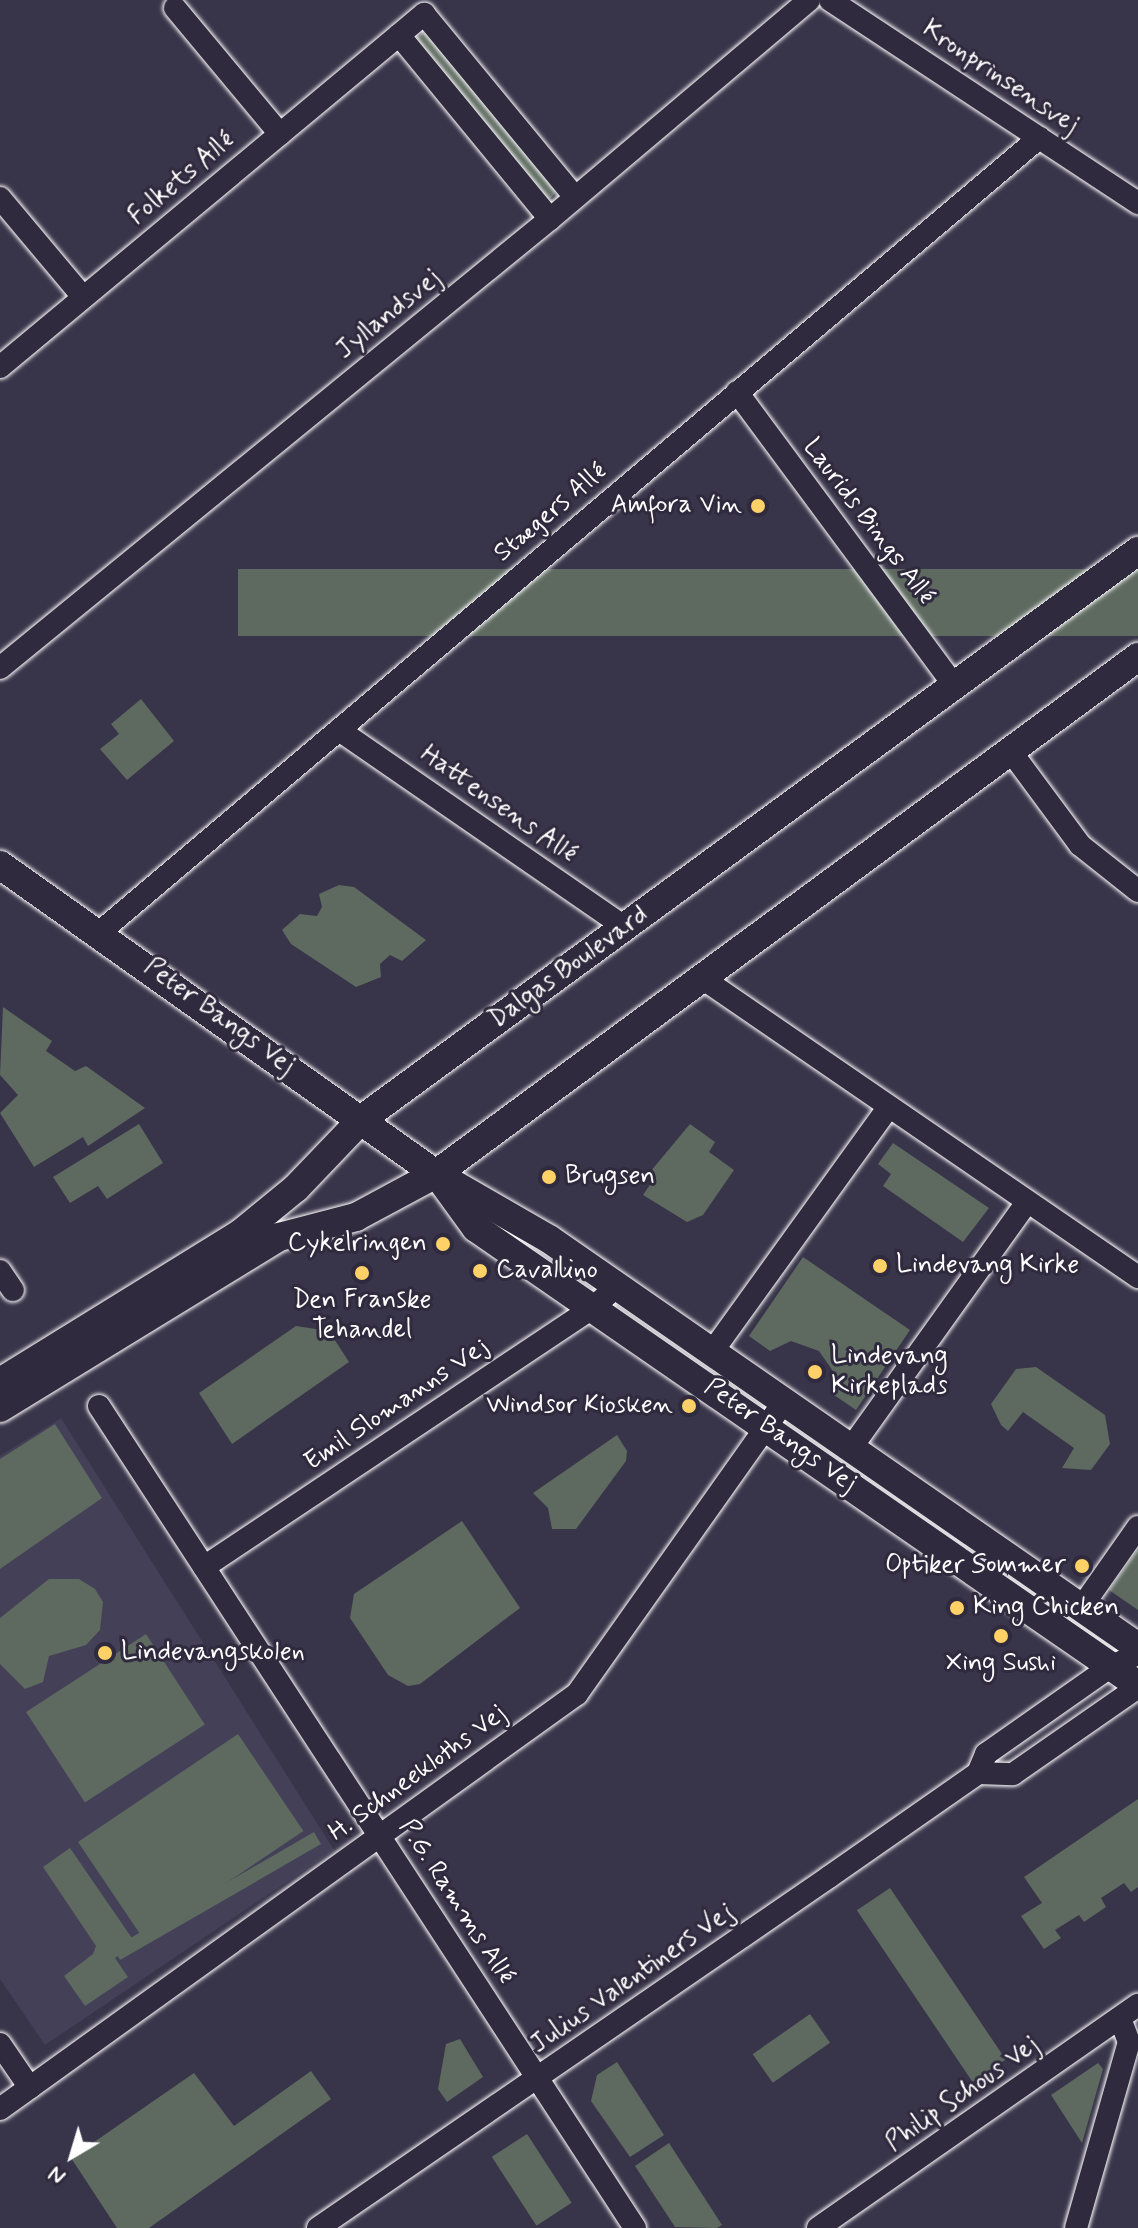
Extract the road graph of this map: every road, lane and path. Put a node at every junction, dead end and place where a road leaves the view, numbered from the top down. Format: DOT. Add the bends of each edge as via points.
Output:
graph roads {
  1 [pos="809,0"];
  2 [pos="830,0"];
  3 [pos="175,8"];
  4 [pos="399,35"];
  5 [pos="280,134"];
  6 [pos="1039,138"];
  7 [pos="575,197"];
  8 [pos="0,198"];
  9 [pos="1137,200"];
  10 [pos="550,219"];
  11 [pos="83,297"];
  12 [pos="0,367"];
  13 [pos="737,392"];
  14 [pos="1138,551"];
  15 [pos="1138,657"];
  16 [pos="0,668"];
  17 [pos="954,685"];
  18 [pos="339,730"];
  19 [pos="1012,753"];
  20 [pos="0,865"];
  21 [pos="1138,891"];
  22 [pos="625,927"];
  23 [pos="100,932"];
  24 [pos="702,978"];
  25 [pos="889,1107"];
  26 [pos="362,1119"];
  27 [pos="436,1174"];
  28 [pos="1027,1202"];
  29 [pos="0,1271"];
  30 [pos="1138,1277"];
  31 [pos="617,1286"];
  32 [pos="13,1290"];
  33 [pos="593,1308"];
  34 [pos="712,1352"];
  35 [pos="695,1377"];
  36 [pos="0,1382"];
  37 [pos="784,1402"];
  38 [pos="99,1406"];
  39 [pos="0,1408"];
  40 [pos="766,1426"];
  41 [pos="851,1448"];
  42 [pos="833,1473"];
  43 [pos="1138,1527"];
  44 [pos="204,1567"];
  45 [pos="1081,1608"];
  46 [pos="1064,1634"];
  47 [pos="1138,1647"];
  48 [pos="1138,1654"];
  49 [pos="1110,1667"];
  50 [pos="1138,1686"];
  51 [pos="978,1773"];
  52 [pos="380,1836"];
  53 [pos="1129,2012"];
  54 [pos="0,2044"];
  55 [pos="538,2079"];
  56 [pos="30,2088"];
  57 [pos="0,2109"];
  58 [pos="318,2228"];
  59 [pos="635,2228"];
  60 [pos="818,2228"];
  61 [pos="1076,2228"];
  1 -- 7 [label="street, Jyllandsvej"];
  2 -- 6 [label="street, Kronprinsensvej"];
  3 -- 5 [label="street"];
  4 -- 5 [label="street, Folkets Allé"];
  4 -- 7 [label="street, Folkets Allé" via="424,14"];
  4 -- 10 [label="street"];
  5 -- 11 [label="street, Folkets Allé"];
  6 -- 9 [label="street, Kronprinsensvej"];
  6 -- 13 [label="street, Stægers Allé"];
  7 -- 10 [label="street, Jyllandsvej"];
  8 -- 11 [label="street"];
  10 -- 16 [label="street, Jyllandsvej"];
  11 -- 12 [label="street, Folkets Allé"];
  13 -- 17 [label="street, Laurids Bings Allé"];
  13 -- 18 [label="street, Stægers Allé"];
  14 -- 17 [label="street, Dalgas Boulevard"];
  15 -- 19 [label="street"];
  17 -- 22 [label="street, Dalgas Boulevard"];
  18 -- 22 [label="street, Hattensens Allé"];
  18 -- 23 [label="street, Stægers Allé"];
  19 -- 21 [label="street" via="1080,845"];
  19 -- 24 [label="street"];
  20 -- 23 [label="street, Peter Bangs Vej"];
  22 -- 26 [label="street, Dalgas Boulevard"];
  23 -- 26 [label="street, Peter Bangs Vej"];
  24 -- 25 [label="street"];
  24 -- 27 [label="street"];
  25 -- 28 [label="street"];
  25 -- 34 [label="street"];
  26 -- 27 [label="street, Peter Bangs Vej"];
  26 -- 36 [label="street, Dalgas Boulevard" via="296,1188 241,1233"];
  27 -- 31 [label="street, Peter Bangs Vej" via="549,1239"];
  27 -- 33 [label="street, Peter Bangs Vej" via="476,1228"];
  27 -- 39 [label="street" via="356,1217 279,1237"];
  28 -- 30 [label="street"];
  28 -- 41 [label="street"];
  29 -- 32 [label="street"];
  31 -- 33 [label="street, Emil Slomanns Vej"];
  31 -- 34 [label="street, Peter Bangs Vej"];
  33 -- 35 [label="street, Peter Bangs Vej"];
  33 -- 44 [label="street, Emil Slomanns Vej"];
  34 -- 35 [label="street"];
  34 -- 37 [label="street, Peter Bangs Vej"];
  35 -- 40 [label="street, Peter Bangs Vej"];
  37 -- 40 [label="street, H. Schneekloths Vej"];
  37 -- 41 [label="street, Peter Bangs Vej"];
  38 -- 44 [label="street, P.G. Ramms Allé"];
  40 -- 42 [label="street, Peter Bangs Vej"];
  40 -- 52 [label="street, H. Schneekloths Vej" via="577,1694"];
  41 -- 42 [label="street"];
  41 -- 45 [label="street, Peter Bangs Vej"];
  42 -- 46 [label="street, Peter Bangs Vej"];
  43 -- 45 [label="street"];
  44 -- 52 [label="street, P.G. Ramms Allé"];
  45 -- 46 [label="street"];
  45 -- 47 [label="street, Peter Bangs Vej"];
  46 -- 49 [label="street, Peter Bangs Vej"];
  48 -- 49 [label="street, Julius Valentiners Vej"];
  49 -- 50 [label="street, Peter Bangs Vej"];
  49 -- 51 [label="street, Julius Valentiners Vej" via="986,1754"];
  50 -- 51 [label="street" via="1013,1774"];
  51 -- 55 [label="street, Julius Valentiners Vej"];
  52 -- 55 [label="street, P.G. Ramms Allé"];
  52 -- 56 [label="street, H. Schneekloths Vej"];
  53 -- 60 [label="street, Philip Schous Vej"];
  53 -- 61 [label="street" via="1129,2042"];
  54 -- 56 [label="street"];
  55 -- 58 [label="street, Julius Valentiners Vej"];
  55 -- 59 [label="street, P.G. Ramms Allé"];
  56 -- 57 [label="street, H. Schneekloths Vej"];
}
